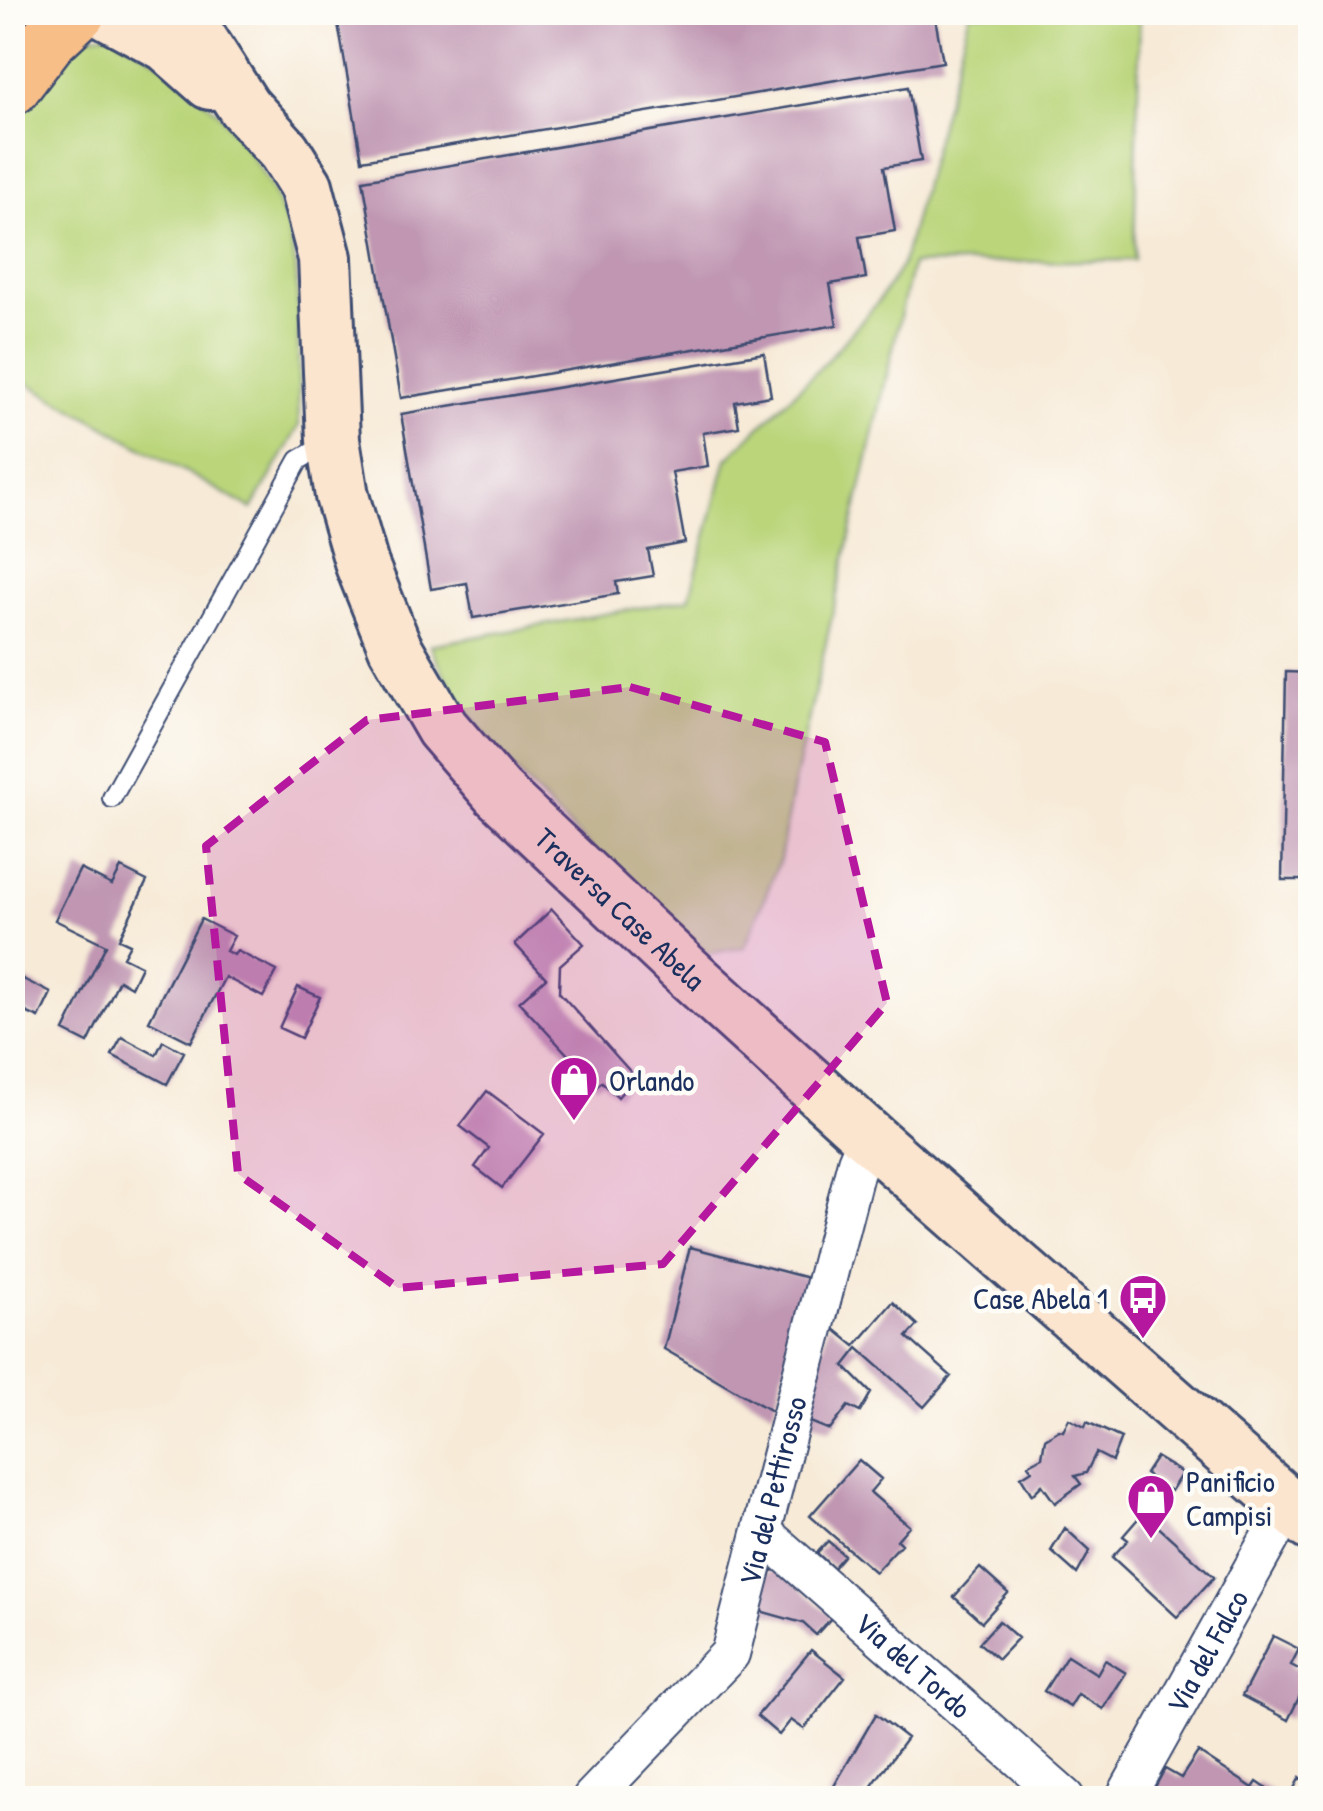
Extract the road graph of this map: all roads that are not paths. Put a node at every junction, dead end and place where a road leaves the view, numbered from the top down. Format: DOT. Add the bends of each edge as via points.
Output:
graph roads {
  1 [pos="78,12"];
  2 [pos="106,12"];
  3 [pos="183,12"];
  4 [pos="12,87"];
  5 [pos="244,106"];
  6 [pos="333,440"];
  7 [pos="112,798"];
  8 [pos="868,1136"];
  9 [pos="1300,1514"];
  10 [pos="763,1533"];
  11 [pos="592,1798"];
  12 [pos="1065,1798"];
  13 [pos="1125,1798"];
  1 -- 4 [label="main road"];
  2 -- 5 [label="street" via="168,45"];
  3 -- 5 [label="street"];
  5 -- 6 [label="street, Traversa Case Abela" via="284,151 318,222 326,258"];
  6 -- 7 [label="lane" via="299,460"];
  6 -- 8 [label="street, Traversa Case Abela" via="362,565 395,647 442,728 510,805"];
  8 -- 9 [label="street, Traversa Case Abela"];
  8 -- 10 [label="street, Via del Pettirosso"];
  9 -- 13 [label="street, Via del Falco"];
  10 -- 11 [label="street, Via del Pettirosso" via="730,1654"];
  10 -- 12 [label="street, Via del Tordo"];
}
